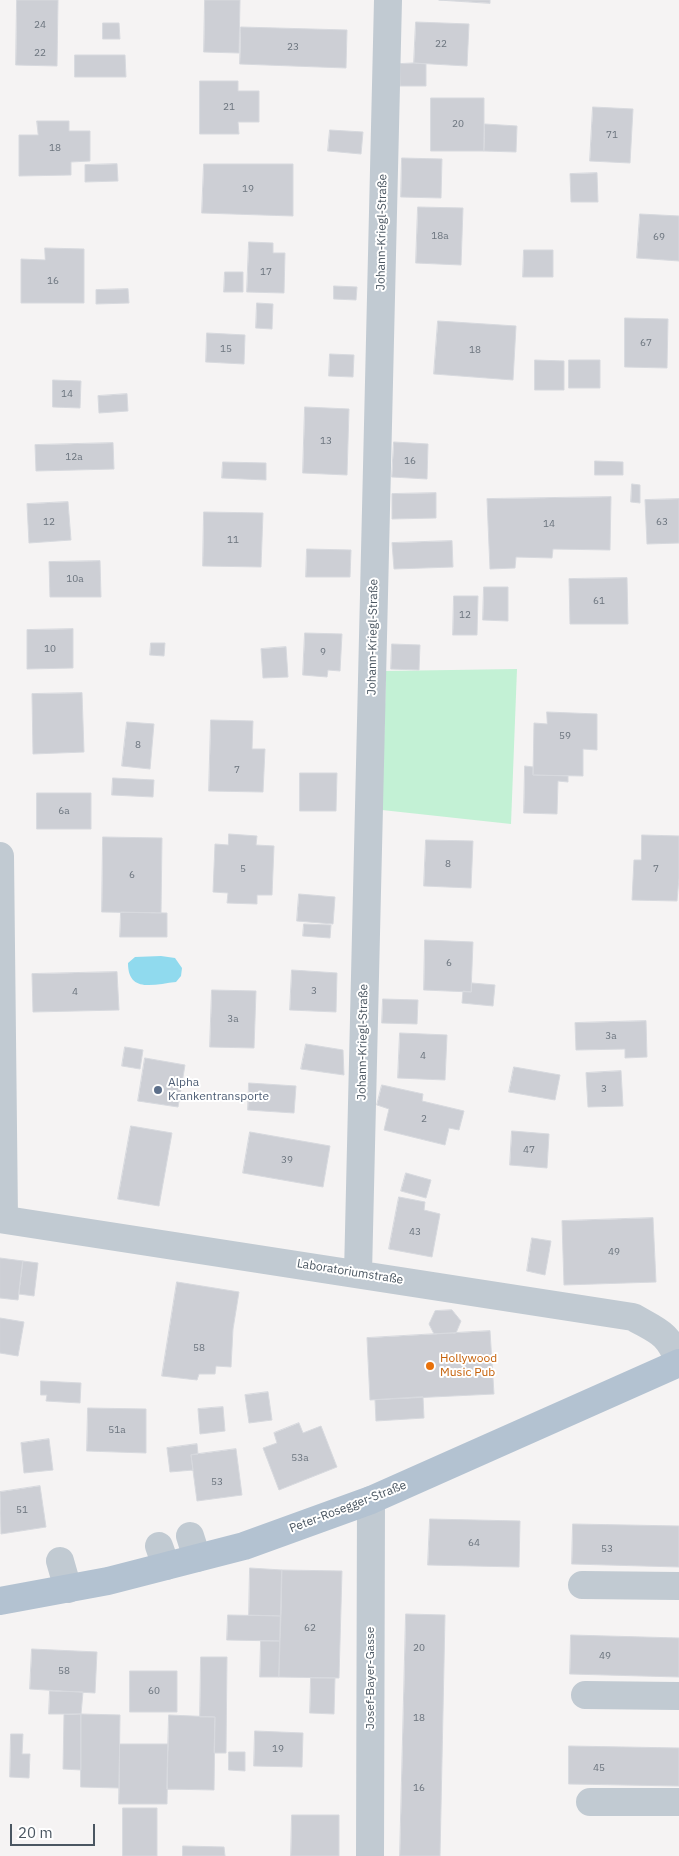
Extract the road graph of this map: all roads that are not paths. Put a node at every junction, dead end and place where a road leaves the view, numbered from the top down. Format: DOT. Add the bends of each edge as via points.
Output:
graph roads {
  1 [pos="388,0"];
  2 [pos="0,856"];
  3 [pos="2,1219"];
  4 [pos="358,1273"];
  5 [pos="679,1362"];
  6 [pos="371,1500"];
  7 [pos="60,1561"];
  8 [pos="582,1584"];
  9 [pos="679,1586"];
  10 [pos="68,1589"];
  11 [pos="0,1601"];
  12 [pos="585,1694"];
  13 [pos="679,1696"];
  14 [pos="590,1802"];
  15 [pos="679,1802"];
  16 [pos="370,1856"];
  1 -- 4 [label="street, Johann-Kriegl-Straße"];
  2 -- 3 [label="street"];
  3 -- 4 [label="street, Laboratoriumstraße"];
  4 -- 5 [label="street, Laboratoriumstraße" via="633,1317 666,1336"];
  5 -- 6 [label="main road, Peter-Rosegger-Straße"];
  6 -- 10 [label="main road, Peter-Rosegger-Straße" via="244,1546 194,1547 163,1556 108,1582"];
  6 -- 16 [label="street, Josef-Bayer-Gasse"];
  7 -- 10 [label="street"];
  8 -- 9 [label="street"];
  10 -- 11 [label="main road, Peter-Rosegger-Straße"];
  12 -- 13 [label="street"];
  14 -- 15 [label="street"];
}
